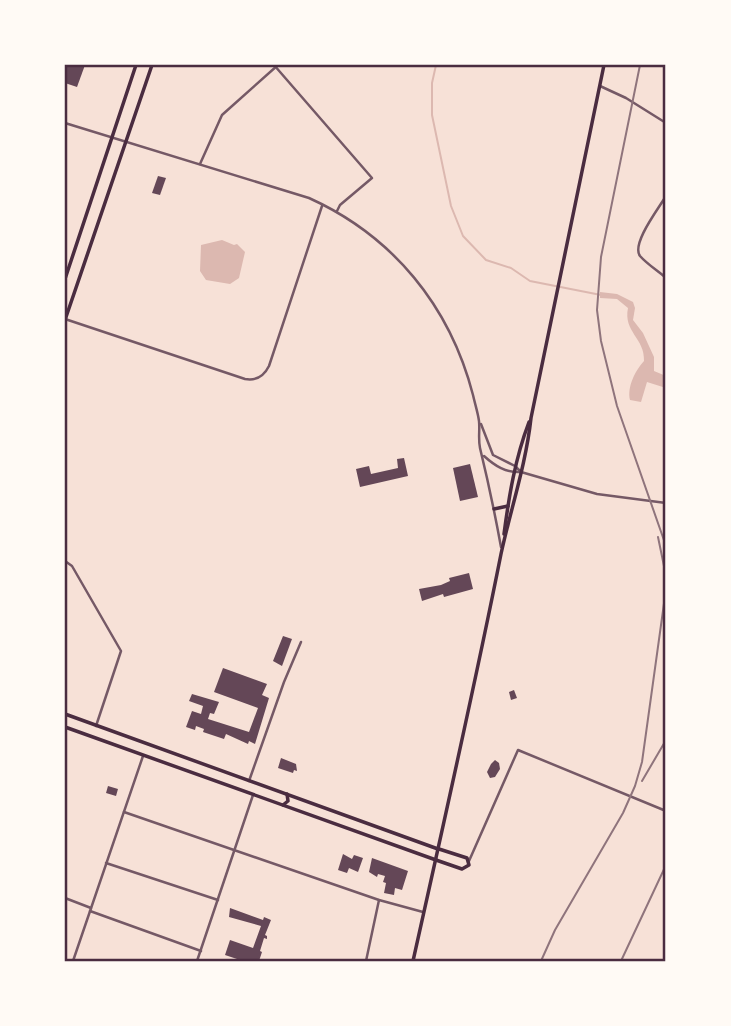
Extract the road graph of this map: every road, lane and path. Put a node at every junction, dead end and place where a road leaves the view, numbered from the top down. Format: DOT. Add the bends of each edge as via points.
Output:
graph roads {
  1 [pos="136,65"];
  2 [pos="152,65"];
  3 [pos="276,65"];
  4 [pos="604,65"];
  5 [pos="600,86"];
  6 [pos="65,123"];
  7 [pos="666,123"];
  8 [pos="112,137"];
  9 [pos="125,141"];
  10 [pos="200,164"];
  11 [pos="666,196"];
  12 [pos="323,204"];
  13 [pos="337,211"];
  14 [pos="666,278"];
  15 [pos="65,279"];
  16 [pos="65,320"];
  17 [pos="531,418"];
  18 [pos="480,422"];
  19 [pos="482,455"];
  20 [pos="515,466"];
  21 [pos="513,472"];
  22 [pos="521,472"];
  23 [pos="666,503"];
  24 [pos="508,506"];
  25 [pos="494,509"];
  26 [pos="502,550"];
  27 [pos="65,561"];
  28 [pos="301,642"];
  29 [pos="65,714"];
  30 [pos="96,726"];
  31 [pos="65,727"];
  32 [pos="115,733"];
  33 [pos="111,743"];
  34 [pos="143,755"];
  35 [pos="249,780"];
  36 [pos="287,794"];
  37 [pos="253,795"];
  38 [pos="283,805"];
  39 [pos="324,807"];
  40 [pos="666,811"];
  41 [pos="124,812"];
  42 [pos="319,818"];
  43 [pos="235,849"];
  44 [pos="439,849"];
  45 [pos="436,860"];
  46 [pos="469,861"];
  47 [pos="106,863"];
  48 [pos="65,898"];
  49 [pos="218,900"];
  50 [pos="379,900"];
  51 [pos="90,910"];
  52 [pos="424,912"];
  53 [pos="201,951"];
  54 [pos="73,961"];
  55 [pos="197,961"];
  56 [pos="366,961"];
  57 [pos="413,961"];
  1 -- 8 [label="main road"];
  2 -- 9 [label="main road"];
  3 -- 10 [label="street" via="222,115"];
  3 -- 13 [label="street" via="372,177"];
  4 -- 5 [label="main road"];
  5 -- 7 [label="street"];
  5 -- 17 [label="main road"];
  6 -- 8 [label="street"];
  8 -- 9 [label="street"];
  8 -- 15 [label="main road"];
  9 -- 10 [label="street"];
  9 -- 16 [label="main road"];
  10 -- 12 [label="street"];
  11 -- 14 [label="street" via="638,249"];
  12 -- 13 [label="street"];
  12 -- 16 [label="street" via="269,366 255,379"];
  13 -- 18 [label="street" via="397,257 430,297 456,344"];
  17 -- 20 [label="main road"];
  17 -- 22 [label="main road"];
  18 -- 19 [label="street"];
  18 -- 20 [label="street" via="493,455"];
  19 -- 21 [label="street"];
  19 -- 25 [label="street"];
  20 -- 21 [label="main road"];
  20 -- 22 [label="street"];
  21 -- 22 [label="street"];
  21 -- 24 [label="main road"];
  22 -- 23 [label="street" via="597,494"];
  22 -- 26 [label="main road"];
  24 -- 25 [label="main road"];
  24 -- 26 [label="main road"];
  25 -- 26 [label="street"];
  26 -- 44 [label="main road"];
  27 -- 30 [label="street" via="121,651"];
  28 -- 35 [label="street"];
  29 -- 30 [label="main road"];
  30 -- 32 [label="main road"];
  31 -- 33 [label="main road"];
  32 -- 33 [label="main road"];
  32 -- 35 [label="main road"];
  33 -- 34 [label="main road"];
  34 -- 37 [label="main road"];
  34 -- 41 [label="street"];
  35 -- 36 [label="main road"];
  36 -- 38 [label="main road"];
  36 -- 39 [label="main road"];
  37 -- 38 [label="main road"];
  37 -- 43 [label="street"];
  38 -- 42 [label="main road"];
  39 -- 42 [label="main road"];
  39 -- 44 [label="main road"];
  40 -- 46 [label="street" via="518,750"];
  41 -- 43 [label="street"];
  41 -- 47 [label="street"];
  42 -- 45 [label="main road"];
  43 -- 49 [label="street"];
  43 -- 50 [label="street"];
  44 -- 45 [label="main road"];
  44 -- 46 [label="main road"];
  45 -- 46 [label="main road" via="462,869"];
  45 -- 52 [label="main road"];
  47 -- 49 [label="street"];
  47 -- 51 [label="street"];
  48 -- 51 [label="street"];
  49 -- 53 [label="street"];
  50 -- 52 [label="street"];
  50 -- 56 [label="street"];
  51 -- 53 [label="street"];
  51 -- 54 [label="street"];
  52 -- 57 [label="main road"];
  53 -- 55 [label="street"];
}
